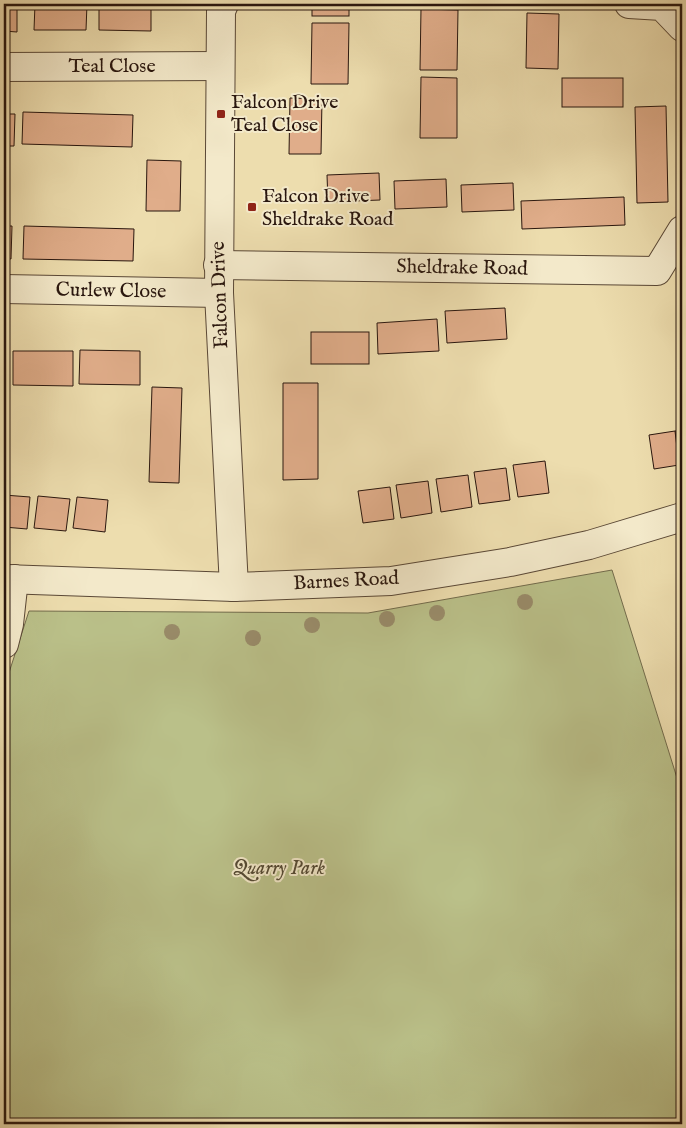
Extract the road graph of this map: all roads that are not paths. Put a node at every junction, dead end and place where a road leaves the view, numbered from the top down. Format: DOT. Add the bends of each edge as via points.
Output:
graph roads {
  1 [pos="224,4"];
  2 [pos="629,4"];
  3 [pos="682,27"];
  4 [pos="220,66"];
  5 [pos="4,67"];
  6 [pos="682,230"];
  7 [pos="218,265"];
  8 [pos="4,289"];
  9 [pos="219,293"];
  10 [pos="682,517"];
  11 [pos="9,579"];
  12 [pos="234,586"];
  13 [pos="4,644"];
  1 -- 4 [label="street, Falcon Drive" via="221,11"];
  2 -- 3 [label="street" via="662,6"];
  4 -- 5 [label="street, Teal Close"];
  4 -- 7 [label="street, Falcon Drive"];
  6 -- 7 [label="street, Sheldrake Road" via="656,271"];
  7 -- 9 [label="street, Falcon Drive"];
  8 -- 9 [label="street, Curlew Close"];
  9 -- 12 [label="street, Falcon Drive"];
  10 -- 12 [label="street, Barnes Road" via="580,547 391,581"];
  11 -- 12 [label="street, Barnes Road"];
  11 -- 13 [label="street" via="9,624"];
}
